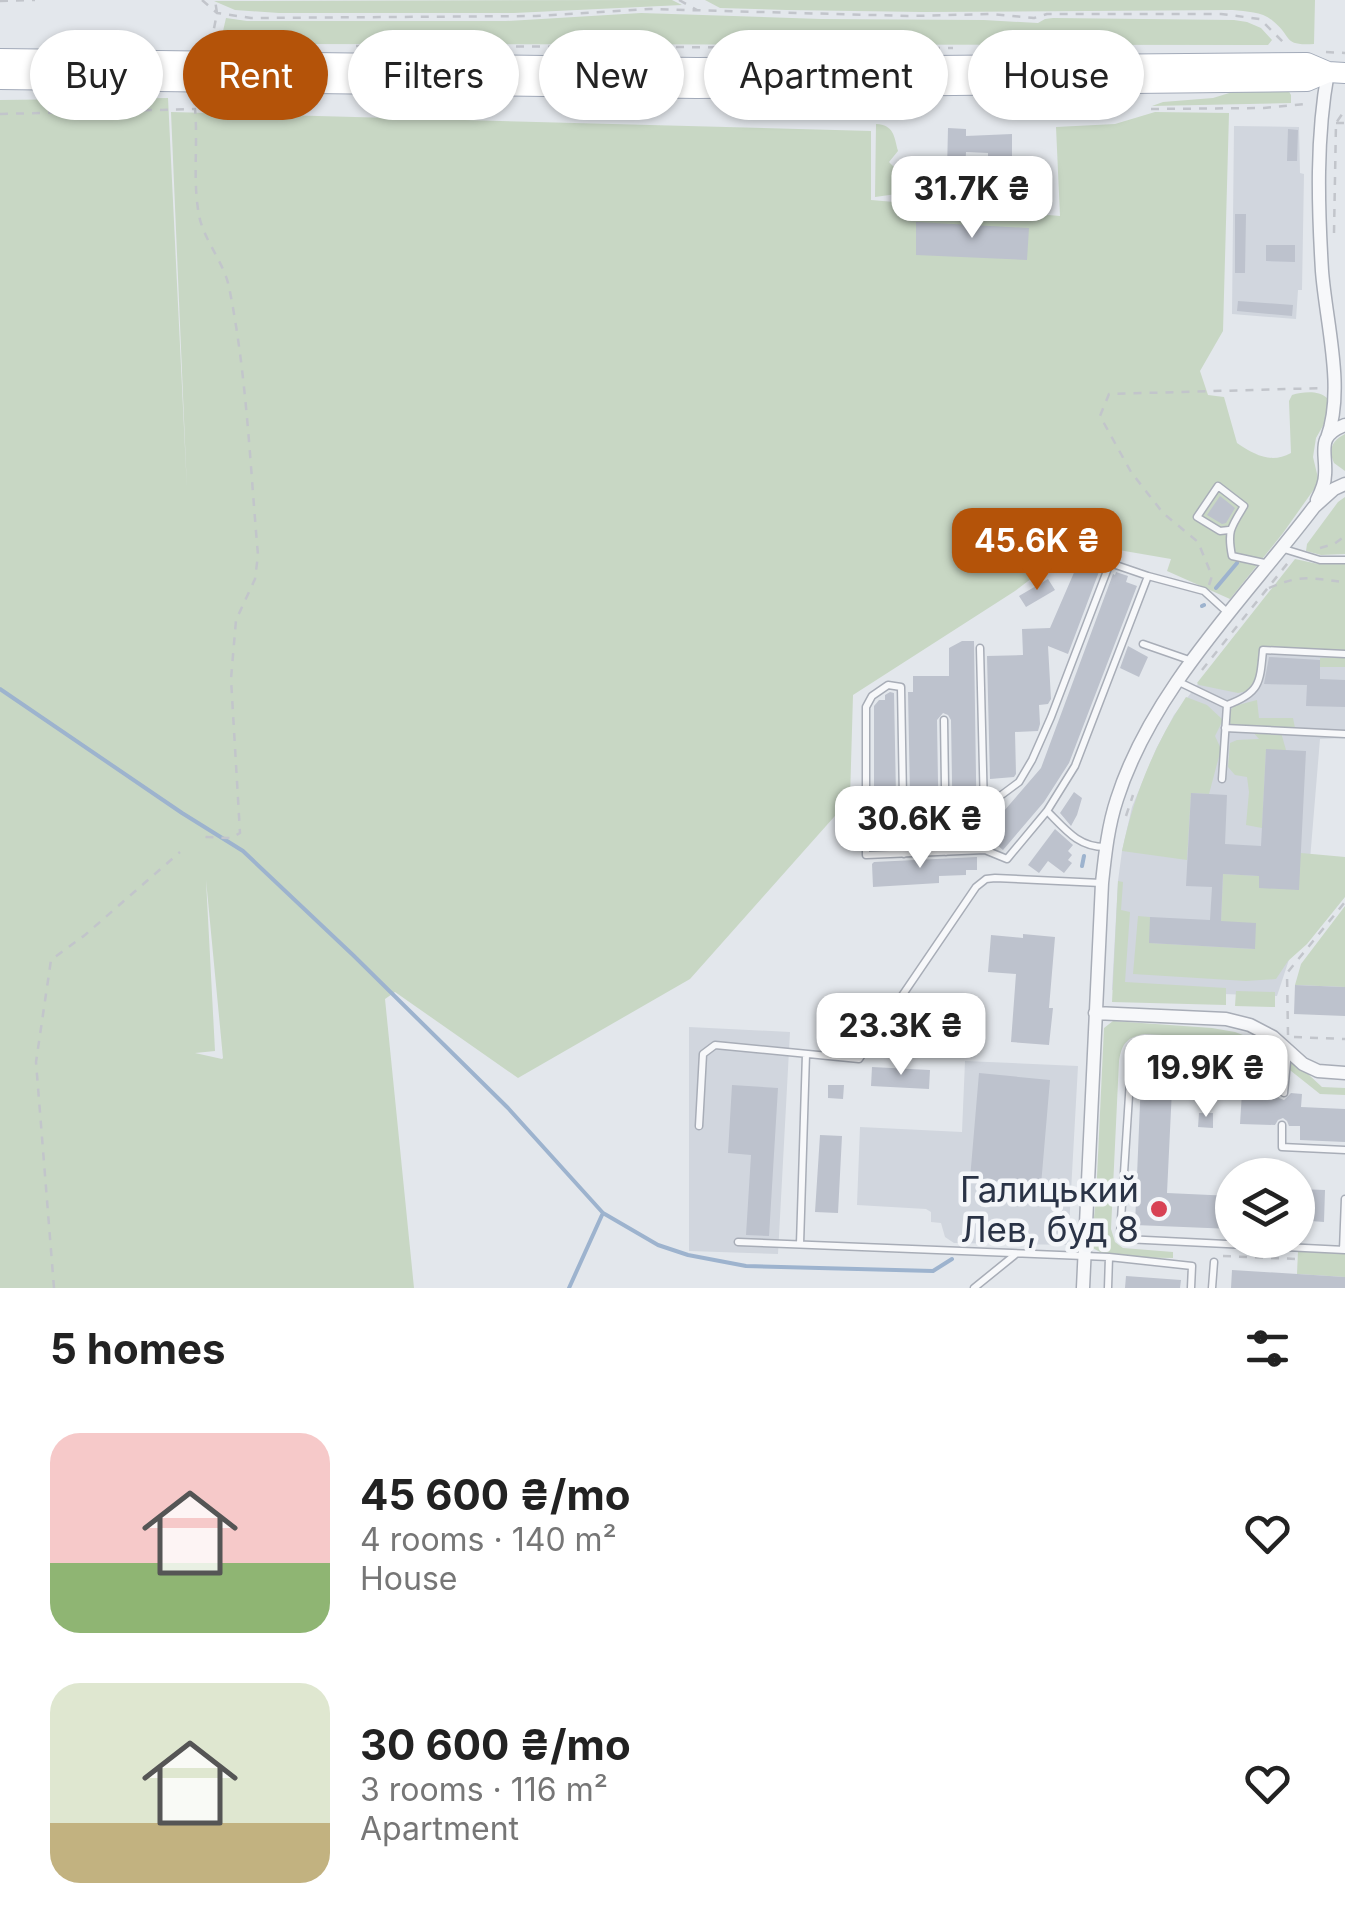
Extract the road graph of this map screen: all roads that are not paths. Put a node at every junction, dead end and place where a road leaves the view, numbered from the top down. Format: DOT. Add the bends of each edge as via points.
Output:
graph roads {
  1 [pos="0,59"];
  2 [pos="1337,72"];
  3 [pos="0,79"];
  4 [pos="1335,388"];
  5 [pos="1345,410"];
  6 [pos="1345,425"];
  7 [pos="1327,438"];
  8 [pos="1324,461"];
  9 [pos="1345,481"];
  10 [pos="1314,506"];
  11 [pos="1229,530"];
  12 [pos="1289,551"];
  13 [pos="1345,560"];
  14 [pos="1270,564"];
  15 [pos="1148,576"];
  16 [pos="1230,614"];
  17 [pos="1144,644"];
  18 [pos="980,648"];
  19 [pos="1345,654"];
  20 [pos="1193,661"];
  21 [pos="1184,684"];
  22 [pos="1226,705"];
  23 [pos="944,720"];
  24 [pos="1226,728"];
  25 [pos="1345,734"];
  26 [pos="1222,779"];
  27 [pos="984,808"];
  28 [pos="1047,811"];
  29 [pos="1106,847"];
  30 [pos="984,850"];
  31 [pos="946,852"];
  32 [pos="904,854"];
  33 [pos="1102,883"];
  34 [pos="1095,1013"];
  35 [pos="1288,1051"];
  36 [pos="806,1054"];
  37 [pos="1345,1072"];
  38 [pos="1284,1093"];
  39 [pos="1282,1125"];
  40 [pos="699,1126"];
  41 [pos="1345,1150"];
  42 [pos="1345,1199"];
  43 [pos="738,1242"];
  44 [pos="800,1244"];
  45 [pos="1344,1250"];
  46 [pos="1017,1254"];
  47 [pos="1084,1256"];
  48 [pos="1109,1257"];
  49 [pos="1214,1262"];
  50 [pos="974,1288"];
  51 [pos="1083,1288"];
  52 [pos="1108,1288"];
  53 [pos="1191,1288"];
  54 [pos="1212,1288"];
  1 -- 2 [label="main road" via="698,68 1307,63"];
  2 -- 3 [label="main road" via="1306,81 697,88"];
  2 -- 4 [label="street" via="1321,111 1320,234"];
  4 -- 5 [label="street"];
  4 -- 7 [label="street"];
  6 -- 7 [label="street"];
  7 -- 8 [label="street"];
  8 -- 9 [label="street"];
  8 -- 10 [label="street" via="1326,476"];
  9 -- 10 [label="street"];
  10 -- 12 [label="street"];
  11 -- 11 [label="lane" via="1244,506 1218,486 1196,517"];
  11 -- 14 [label="lane" via="1232,556"];
  12 -- 13 [label="lane"];
  12 -- 14 [label="street"];
  14 -- 16 [label="street"];
  15 -- 16 [label="lane" via="1207,594"];
  15 -- 27 [label="lane" via="1110,562 1032,760 1020,782"];
  15 -- 28 [label="lane" via="1075,766"];
  16 -- 20 [label="street"];
  17 -- 20 [label="lane"];
  18 -- 27 [label="lane"];
  19 -- 22 [label="lane" via="1263,650 1260,683"];
  20 -- 21 [label="street"];
  21 -- 22 [label="lane"];
  21 -- 29 [label="street" via="1165,697 1132,760"];
  22 -- 24 [label="lane"];
  23 -- 31 [label="lane"];
  24 -- 25 [label="lane"];
  24 -- 26 [label="lane"];
  27 -- 30 [label="lane"];
  28 -- 29 [label="lane" via="1074,838"];
  28 -- 30 [label="lane" via="1007,858"];
  29 -- 33 [label="street"];
  30 -- 31 [label="lane"];
  31 -- 32 [label="lane"];
  32 -- 32 [label="lane" via="866,856 866,707 888,686 902,688"];
  33 -- 34 [label="street"];
  33 -- 36 [label="lane" via="982,881 859,1059"];
  34 -- 35 [label="street" via="1226,1019 1260,1029"];
  34 -- 47 [label="street"];
  35 -- 37 [label="street" via="1318,1072"];
  35 -- 38 [label="lane"];
  35 -- 45 [label="lane" via="1150,1043 1132,1049 1120,1235"];
  36 -- 40 [label="lane" via="715,1045 703,1054"];
  36 -- 44 [label="lane"];
  39 -- 41 [label="lane" via="1282,1147"];
  42 -- 45 [label="lane"];
  43 -- 44 [label="lane"];
  44 -- 46 [label="lane"];
  46 -- 47 [label="lane"];
  46 -- 50 [label="lane"];
  47 -- 48 [label="lane"];
  47 -- 51 [label="street"];
  48 -- 52 [label="lane"];
  48 -- 53 [label="lane" via="1192,1266"];
  49 -- 54 [label="lane"];
}
